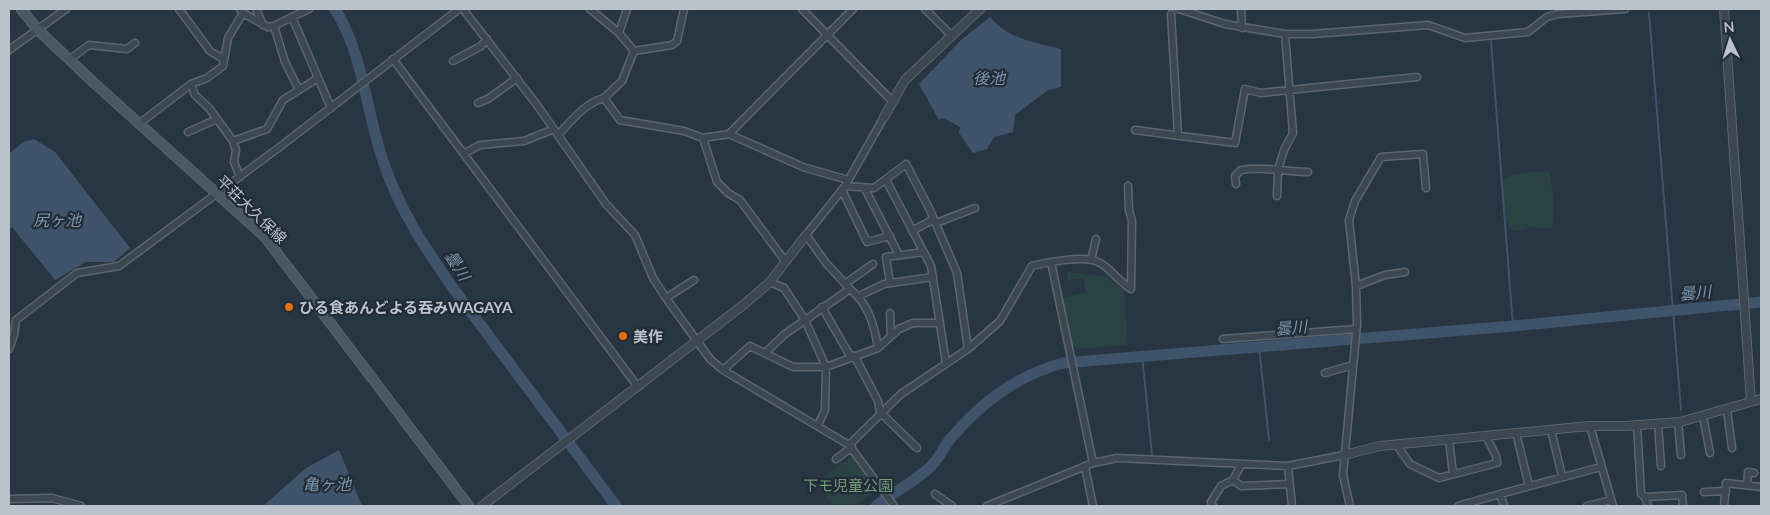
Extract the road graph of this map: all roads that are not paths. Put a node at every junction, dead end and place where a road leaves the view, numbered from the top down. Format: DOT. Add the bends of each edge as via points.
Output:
graph roads {
  1 [pos="21,9"];
  2 [pos="66,9"];
  3 [pos="179,9"];
  4 [pos="256,9"];
  5 [pos="309,9"];
  6 [pos="459,9"];
  7 [pos="463,9"];
  8 [pos="590,9"];
  9 [pos="627,9"];
  10 [pos="684,9"];
  11 [pos="802,9"];
  12 [pos="853,9"];
  13 [pos="925,9"];
  14 [pos="980,9"];
  15 [pos="1179,9"];
  16 [pos="1241,9"];
  17 [pos="1625,9"];
  18 [pos="1724,9"];
  19 [pos="243,12"];
  20 [pos="1172,14"];
  21 [pos="292,17"];
  22 [pos="263,25"];
  23 [pos="274,26"];
  24 [pos="1242,28"];
  25 [pos="37,29"];
  26 [pos="618,33"];
  27 [pos="827,34"];
  28 [pos="1285,34"];
  29 [pos="951,35"];
  30 [pos="487,39"];
  31 [pos="135,43"];
  32 [pos="9,50"];
  33 [pos="634,51"];
  34 [pos="223,59"];
  35 [pos="393,59"];
  36 [pos="69,60"];
  37 [pos="453,60"];
  38 [pos="1417,77"];
  39 [pos="318,78"];
  40 [pos="517,78"];
  41 [pos="191,84"];
  42 [pos="299,90"];
  43 [pos="1289,90"];
  44 [pos="604,98"];
  45 [pos="892,102"];
  46 [pos="478,103"];
  47 [pos="331,108"];
  48 [pos="884,117"];
  49 [pos="217,119"];
  50 [pos="140,123"];
  51 [pos="1135,130"];
  52 [pos="188,132"];
  53 [pos="556,132"];
  54 [pos="729,134"];
  55 [pos="1178,136"];
  56 [pos="703,138"];
  57 [pos="233,141"];
  58 [pos="465,153"];
  59 [pos="1278,170"];
  60 [pos="1308,172"];
  61 [pos="240,177"];
  62 [pos="886,180"];
  63 [pos="1236,184"];
  64 [pos="845,185"];
  65 [pos="1128,186"];
  66 [pos="866,188"];
  67 [pos="1426,188"];
  68 [pos="217,194"];
  69 [pos="1278,196"];
  70 [pos="975,208"];
  71 [pos="935,221"];
  72 [pos="912,230"];
  73 [pos="806,235"];
  74 [pos="890,236"];
  75 [pos="1096,240"];
  76 [pos="924,252"];
  77 [pos="899,255"];
  78 [pos="1092,260"];
  79 [pos="784,262"];
  80 [pos="1051,262"];
  81 [pos="873,264"];
  82 [pos="1405,272"];
  83 [pos="932,277"];
  84 [pos="694,280"];
  85 [pos="770,282"];
  86 [pos="890,282"];
  87 [pos="848,286"];
  88 [pos="1356,286"];
  89 [pos="859,296"];
  90 [pos="666,298"];
  91 [pos="822,307"];
  92 [pos="890,313"];
  93 [pos="804,320"];
  94 [pos="940,322"];
  95 [pos="1356,330"];
  96 [pos="891,336"];
  97 [pos="1223,339"];
  98 [pos="698,340"];
  99 [pos="878,348"];
  100 [pos="9,349"];
  101 [pos="968,349"];
  102 [pos="766,352"];
  103 [pos="856,357"];
  104 [pos="946,363"];
  105 [pos="1353,365"];
  106 [pos="826,367"];
  107 [pos="723,370"];
  108 [pos="1325,373"];
  109 [pos="638,388"];
  110 [pos="1761,399"];
  111 [pos="1751,402"];
  112 [pos="1726,410"];
  113 [pos="880,412"];
  114 [pos="1703,416"];
  115 [pos="1678,422"];
  116 [pos="1658,423"];
  117 [pos="818,425"];
  118 [pos="1637,425"];
  119 [pos="1590,426"];
  120 [pos="1551,430"];
  121 [pos="1516,433"];
  122 [pos="1486,436"];
  123 [pos="1449,440"];
  124 [pos="1396,444"];
  125 [pos="850,446"];
  126 [pos="916,448"];
  127 [pos="1732,448"];
  128 [pos="1710,453"];
  129 [pos="1344,455"];
  130 [pos="1681,456"];
  131 [pos="836,460"];
  132 [pos="1093,462"];
  133 [pos="1241,465"];
  134 [pos="1085,466"];
  135 [pos="1288,466"];
  136 [pos="1661,466"];
  137 [pos="1601,467"];
  138 [pos="1754,473"];
  139 [pos="1453,474"];
  140 [pos="1562,476"];
  141 [pos="1233,480"];
  142 [pos="1290,484"];
  143 [pos="1748,485"];
  144 [pos="1530,486"];
  145 [pos="1761,486"];
  146 [pos="1726,491"];
  147 [pos="1704,492"];
  148 [pos="935,494"];
  149 [pos="1500,494"];
  150 [pos="1645,497"];
  151 [pos="9,501"];
  152 [pos="1612,503"];
  153 [pos="892,504"];
  154 [pos="12,506"];
  155 [pos="81,506"];
  156 [pos="469,506"];
  157 [pos="482,506"];
  158 [pos="952,506"];
  159 [pos="987,506"];
  160 [pos="1093,506"];
  161 [pos="1213,506"];
  162 [pos="1292,506"];
  163 [pos="1350,506"];
  164 [pos="1458,506"];
  165 [pos="1504,506"];
  166 [pos="1587,506"];
  167 [pos="1648,506"];
  168 [pos="1682,506"];
  169 [pos="1724,506"];
  1 -- 25 [label="main road, 平荘大久保線"];
  2 -- 25 [label="street"];
  3 -- 34 [label="street" via="210,52"];
  4 -- 19 [label="street"];
  4 -- 22 [label="street"];
  5 -- 21 [label="street"];
  6 -- 35 [label="street"];
  7 -- 30 [label="street"];
  8 -- 26 [label="street"];
  9 -- 26 [label="street"];
  10 -- 33 [label="street" via="672,46"];
  11 -- 27 [label="street"];
  12 -- 27 [label="street"];
  13 -- 29 [label="street"];
  14 -- 29 [label="street"];
  15 -- 24 [label="street"];
  16 -- 24 [label="street"];
  17 -- 28 [label="street" via="1558,14 1547,17 1528,32 1478,38 1464,38 1428,25"];
  18 -- 111 [label="street"];
  19 -- 22 [label="street"];
  19 -- 34 [label="street" via="228,38"];
  20 -- 55 [label="street"];
  21 -- 23 [label="street"];
  21 -- 39 [label="street"];
  22 -- 23 [label="street"];
  23 -- 42 [label="street" via="285,62"];
  24 -- 28 [label="street"];
  25 -- 32 [label="street"];
  25 -- 36 [label="main road, 平荘大久保線"];
  26 -- 33 [label="street"];
  27 -- 45 [label="street"];
  27 -- 54 [label="street"];
  28 -- 43 [label="street"];
  29 -- 45 [label="street" via="905,80"];
  30 -- 37 [label="street" via="481,46"];
  30 -- 40 [label="street"];
  31 -- 36 [label="street" via="128,49 89,46"];
  33 -- 44 [label="street" via="622,81"];
  34 -- 41 [label="street" via="223,66 207,78"];
  35 -- 47 [label="street"];
  35 -- 58 [label="street"];
  36 -- 50 [label="main road, 平荘大久保線"];
  38 -- 43 [label="street"];
  39 -- 42 [label="street"];
  39 -- 47 [label="street"];
  40 -- 46 [label="street"];
  40 -- 53 [label="street"];
  41 -- 49 [label="street" via="195,95"];
  41 -- 50 [label="street"];
  42 -- 57 [label="street" via="283,100 266,128"];
  43 -- 55 [label="street" via="1261,92 1245,89 1236,144"];
  43 -- 59 [label="street" via="1293,133"];
  44 -- 53 [label="street" via="598,99"];
  44 -- 56 [label="street" via="620,120 684,131"];
  45 -- 48 [label="street"];
  47 -- 61 [label="street"];
  48 -- 64 [label="street"];
  49 -- 52 [label="street"];
  49 -- 57 [label="street"];
  50 -- 68 [label="main road, 平荘大久保線"];
  51 -- 55 [label="street"];
  53 -- 58 [label="street" via="524,141 480,145"];
  53 -- 90 [label="street" via="606,204 635,235 653,278"];
  54 -- 56 [label="street"];
  54 -- 64 [label="street"];
  56 -- 79 [label="street" via="717,182 740,200"];
  57 -- 61 [label="street" via="236,150 234,162"];
  58 -- 109 [label="street"];
  59 -- 60 [label="street"];
  59 -- 63 [label="street" via="1241,170 1235,176"];
  59 -- 69 [label="street"];
  61 -- 68 [label="street"];
  62 -- 66 [label="street" via="874,188"];
  62 -- 71 [label="street" via="906,164"];
  62 -- 72 [label="street"];
  64 -- 66 [label="street"];
  64 -- 73 [label="street"];
  64 -- 74 [label="street" via="868,242"];
  65 -- 78 [label="street" via="1132,221 1131,290 1100,262"];
  66 -- 74 [label="street"];
  67 -- 88 [label="street" via="1423,154 1381,157 1355,201 1349,220"];
  68 -- 100 [label="street" via="119,266 77,273 61,284 16,320"];
  68 -- 156 [label="main road, 平荘大久保線" via="265,236"];
  70 -- 71 [label="street"];
  71 -- 72 [label="street"];
  71 -- 101 [label="street" via="957,273"];
  72 -- 76 [label="street"];
  73 -- 79 [label="street"];
  73 -- 87 [label="street"];
  74 -- 77 [label="street"];
  75 -- 78 [label="street"];
  76 -- 77 [label="street"];
  76 -- 83 [label="street"];
  77 -- 86 [label="street" via="886,257"];
  78 -- 80 [label="street"];
  79 -- 85 [label="street"];
  80 -- 101 [label="street" via="1032,266 1000,321"];
  80 -- 132 [label="street"];
  81 -- 87 [label="street"];
  82 -- 88 [label="street" via="1385,275"];
  83 -- 86 [label="street"];
  83 -- 94 [label="street"];
  84 -- 90 [label="street"];
  85 -- 93 [label="street" via="784,288"];
  85 -- 98 [label="street"];
  86 -- 89 [label="street"];
  87 -- 89 [label="street"];
  87 -- 91 [label="street"];
  88 -- 95 [label="street"];
  89 -- 99 [label="street" via="873,319"];
  90 -- 98 [label="street"];
  91 -- 93 [label="street"];
  91 -- 103 [label="street" via="849,354"];
  92 -- 96 [label="street"];
  93 -- 102 [label="street"];
  93 -- 106 [label="street"];
  94 -- 96 [label="street" via="913,323"];
  94 -- 104 [label="street"];
  95 -- 97 [label="street"];
  95 -- 105 [label="street"];
  96 -- 99 [label="street"];
  98 -- 107 [label="street" via="710,359"];
  98 -- 109 [label="street"];
  99 -- 103 [label="street"];
  101 -- 104 [label="street"];
  102 -- 106 [label="street" via="793,367"];
  102 -- 107 [label="street" via="750,346"];
  103 -- 106 [label="street"];
  103 -- 113 [label="street" via="878,401"];
  104 -- 113 [label="street"];
  105 -- 108 [label="street"];
  105 -- 129 [label="street"];
  106 -- 117 [label="street" via="825,410"];
  107 -- 117 [label="street"];
  109 -- 157 [label="street"];
  110 -- 111 [label="street"];
  111 -- 112 [label="street"];
  112 -- 114 [label="street"];
  112 -- 127 [label="street"];
  113 -- 125 [label="street"];
  113 -- 126 [label="street"];
  114 -- 115 [label="street"];
  114 -- 128 [label="street"];
  115 -- 116 [label="street"];
  115 -- 130 [label="street"];
  116 -- 118 [label="street"];
  116 -- 136 [label="street"];
  117 -- 125 [label="street"];
  118 -- 119 [label="street"];
  118 -- 150 [label="street" via="1641,494"];
  119 -- 120 [label="street"];
  119 -- 137 [label="street"];
  120 -- 121 [label="street"];
  120 -- 140 [label="street"];
  121 -- 122 [label="street"];
  121 -- 144 [label="street"];
  122 -- 123 [label="street"];
  122 -- 139 [label="street" via="1497,463"];
  123 -- 124 [label="street"];
  123 -- 139 [label="street"];
  124 -- 129 [label="street"];
  124 -- 139 [label="street" via="1410,464 1420,470 1439,478"];
  125 -- 131 [label="street"];
  125 -- 153 [label="street"];
  129 -- 135 [label="street"];
  129 -- 163 [label="street" via="1344,488"];
  132 -- 133 [label="street" via="1117,458"];
  132 -- 134 [label="street"];
  133 -- 135 [label="street"];
  133 -- 141 [label="street"];
  134 -- 159 [label="street"];
  134 -- 160 [label="street"];
  135 -- 142 [label="street"];
  137 -- 140 [label="street"];
  137 -- 152 [label="street"];
  138 -- 143 [label="street" via="1748,472"];
  140 -- 144 [label="street"];
  141 -- 142 [label="street" via="1241,486"];
  141 -- 161 [label="street" via="1221,486 1211,502"];
  142 -- 162 [label="street"];
  143 -- 145 [label="street"];
  143 -- 146 [label="street" via="1726,483"];
  144 -- 149 [label="street"];
  146 -- 147 [label="street"];
  146 -- 169 [label="street"];
  148 -- 158 [label="street"];
  149 -- 164 [label="street"];
  149 -- 165 [label="street"];
  150 -- 167 [label="street"];
  150 -- 168 [label="street" via="1682,495"];
  151 -- 154 [label="street"];
  151 -- 155 [label="street" via="52,498"];
  152 -- 166 [label="street"];
}
